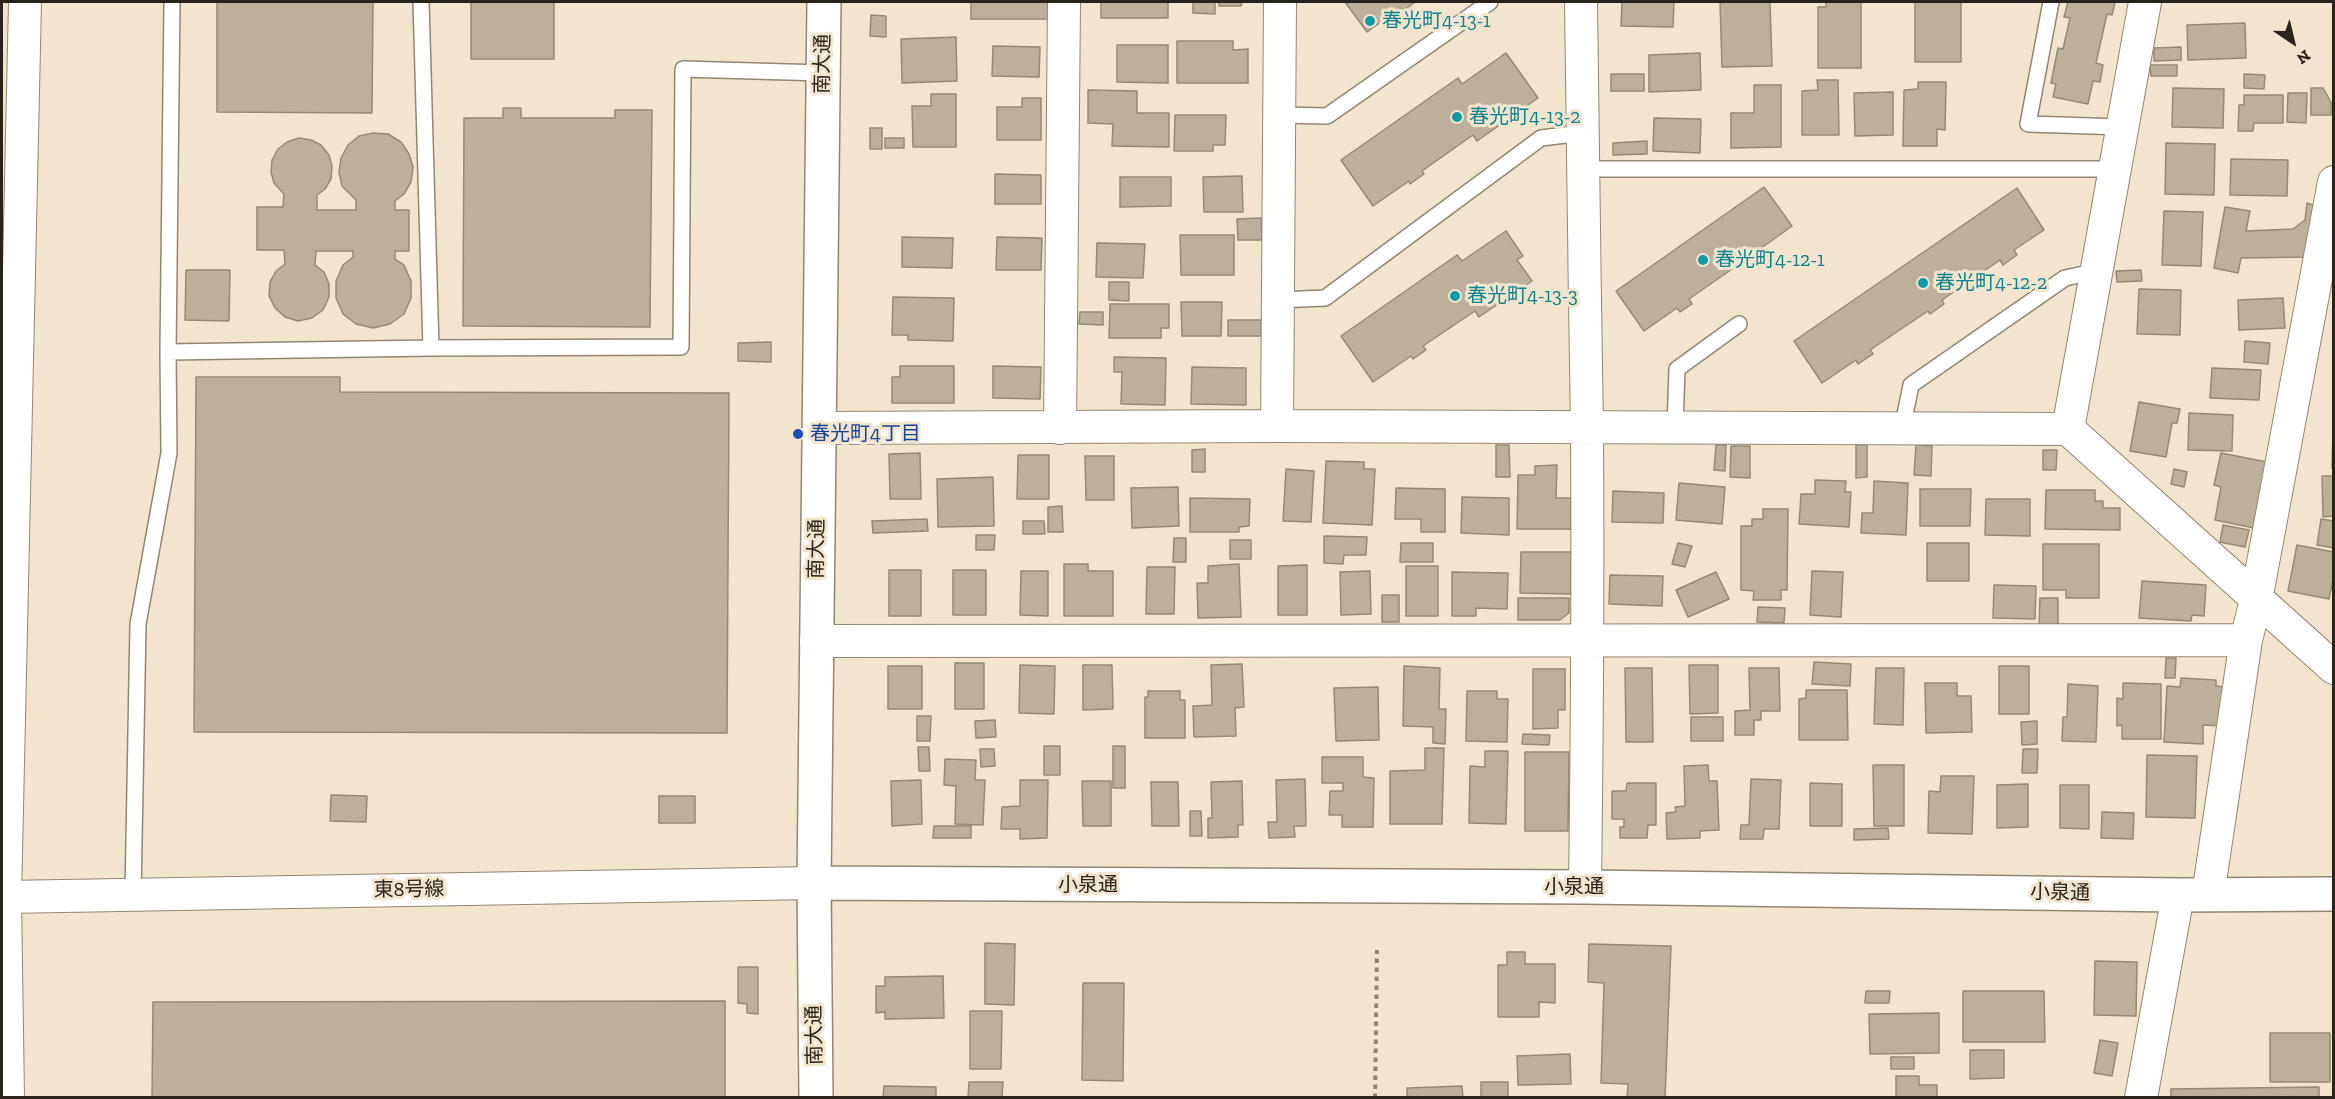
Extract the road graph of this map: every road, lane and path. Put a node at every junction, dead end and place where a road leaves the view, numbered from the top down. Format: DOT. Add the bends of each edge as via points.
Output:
graph roads {
  1 [pos="25,2"];
  2 [pos="172,2"];
  3 [pos="421,2"];
  4 [pos="824,2"];
  5 [pos="1064,2"];
  6 [pos="1280,2"];
  7 [pos="1490,2"];
  8 [pos="1581,2"];
  9 [pos="2050,2"];
  10 [pos="2145,2"];
  11 [pos="823,73"];
  12 [pos="1280,115"];
  13 [pos="2123,127"];
  14 [pos="1582,132"];
  15 [pos="1581,169"];
  16 [pos="2116,169"];
  17 [pos="2334,182"];
  18 [pos="2098,271"];
  19 [pos="1278,300"];
  20 [pos="2320,319"];
  21 [pos="1738,324"];
  22 [pos="431,348"];
  23 [pos="168,352"];
  24 [pos="1277,426"];
  25 [pos="1587,427"];
  26 [pos="1675,427"];
  27 [pos="819,428"];
  28 [pos="1060,428"];
  29 [pos="1902,429"];
  30 [pos="2068,429"];
  31 [pos="2256,600"];
  32 [pos="1588,639"];
  33 [pos="816,640"];
  34 [pos="2246,640"];
  35 [pos="2334,668"];
  36 [pos="814,883"];
  37 [pos="1585,887"];
  38 [pos="2193,894"];
  39 [pos="2334,894"];
  40 [pos="133,895"];
  41 [pos="3,898"];
  42 [pos="1377,950"];
  43 [pos="8,1098"];
  44 [pos="816,1098"];
  45 [pos="1375,1098"];
  46 [pos="2141,1098"];
  1 -- 41 [label="street"];
  2 -- 23 [label="lane"];
  3 -- 22 [label="lane"];
  4 -- 11 [label="street, 南大通"];
  5 -- 28 [label="street"];
  6 -- 12 [label="street"];
  7 -- 12 [label="lane" via="1327,116"];
  8 -- 14 [label="street"];
  9 -- 13 [label="lane" via="2028,124"];
  10 -- 13 [label="street"];
  11 -- 22 [label="lane" via="683,69 681,347"];
  11 -- 27 [label="street, 南大通"];
  12 -- 19 [label="street"];
  13 -- 16 [label="street"];
  14 -- 15 [label="street"];
  14 -- 19 [label="lane" via="1541,138 1325,298"];
  15 -- 16 [label="lane"];
  15 -- 25 [label="street"];
  16 -- 18 [label="street"];
  17 -- 20 [label="street"];
  18 -- 29 [label="lane" via="2065,278 1911,385"];
  18 -- 30 [label="street"];
  19 -- 24 [label="street"];
  20 -- 31 [label="street"];
  21 -- 26 [label="lane" via="1677,369"];
  22 -- 23 [label="lane"];
  23 -- 40 [label="lane" via="169,453 138,624"];
  24 -- 25 [label="street"];
  24 -- 28 [label="street"];
  25 -- 26 [label="street"];
  25 -- 32 [label="street"];
  26 -- 29 [label="street"];
  27 -- 28 [label="street"];
  27 -- 33 [label="street, 南大通"];
  29 -- 30 [label="street"];
  30 -- 31 [label="street"];
  31 -- 34 [label="street"];
  31 -- 35 [label="street"];
  32 -- 33 [label="street"];
  32 -- 34 [label="street"];
  32 -- 37 [label="street"];
  33 -- 36 [label="street, 南大通"];
  34 -- 38 [label="street"];
  36 -- 37 [label="street, 小泉通"];
  36 -- 40 [label="street, 東8号線"];
  36 -- 44 [label="street, 南大通"];
  37 -- 38 [label="street, 小泉通"];
  38 -- 39 [label="street, 小泉通"];
  38 -- 46 [label="street"];
  40 -- 41 [label="street, 東8号線"];
  41 -- 43 [label="street"];
  42 -- 45 [label="path"];
}
